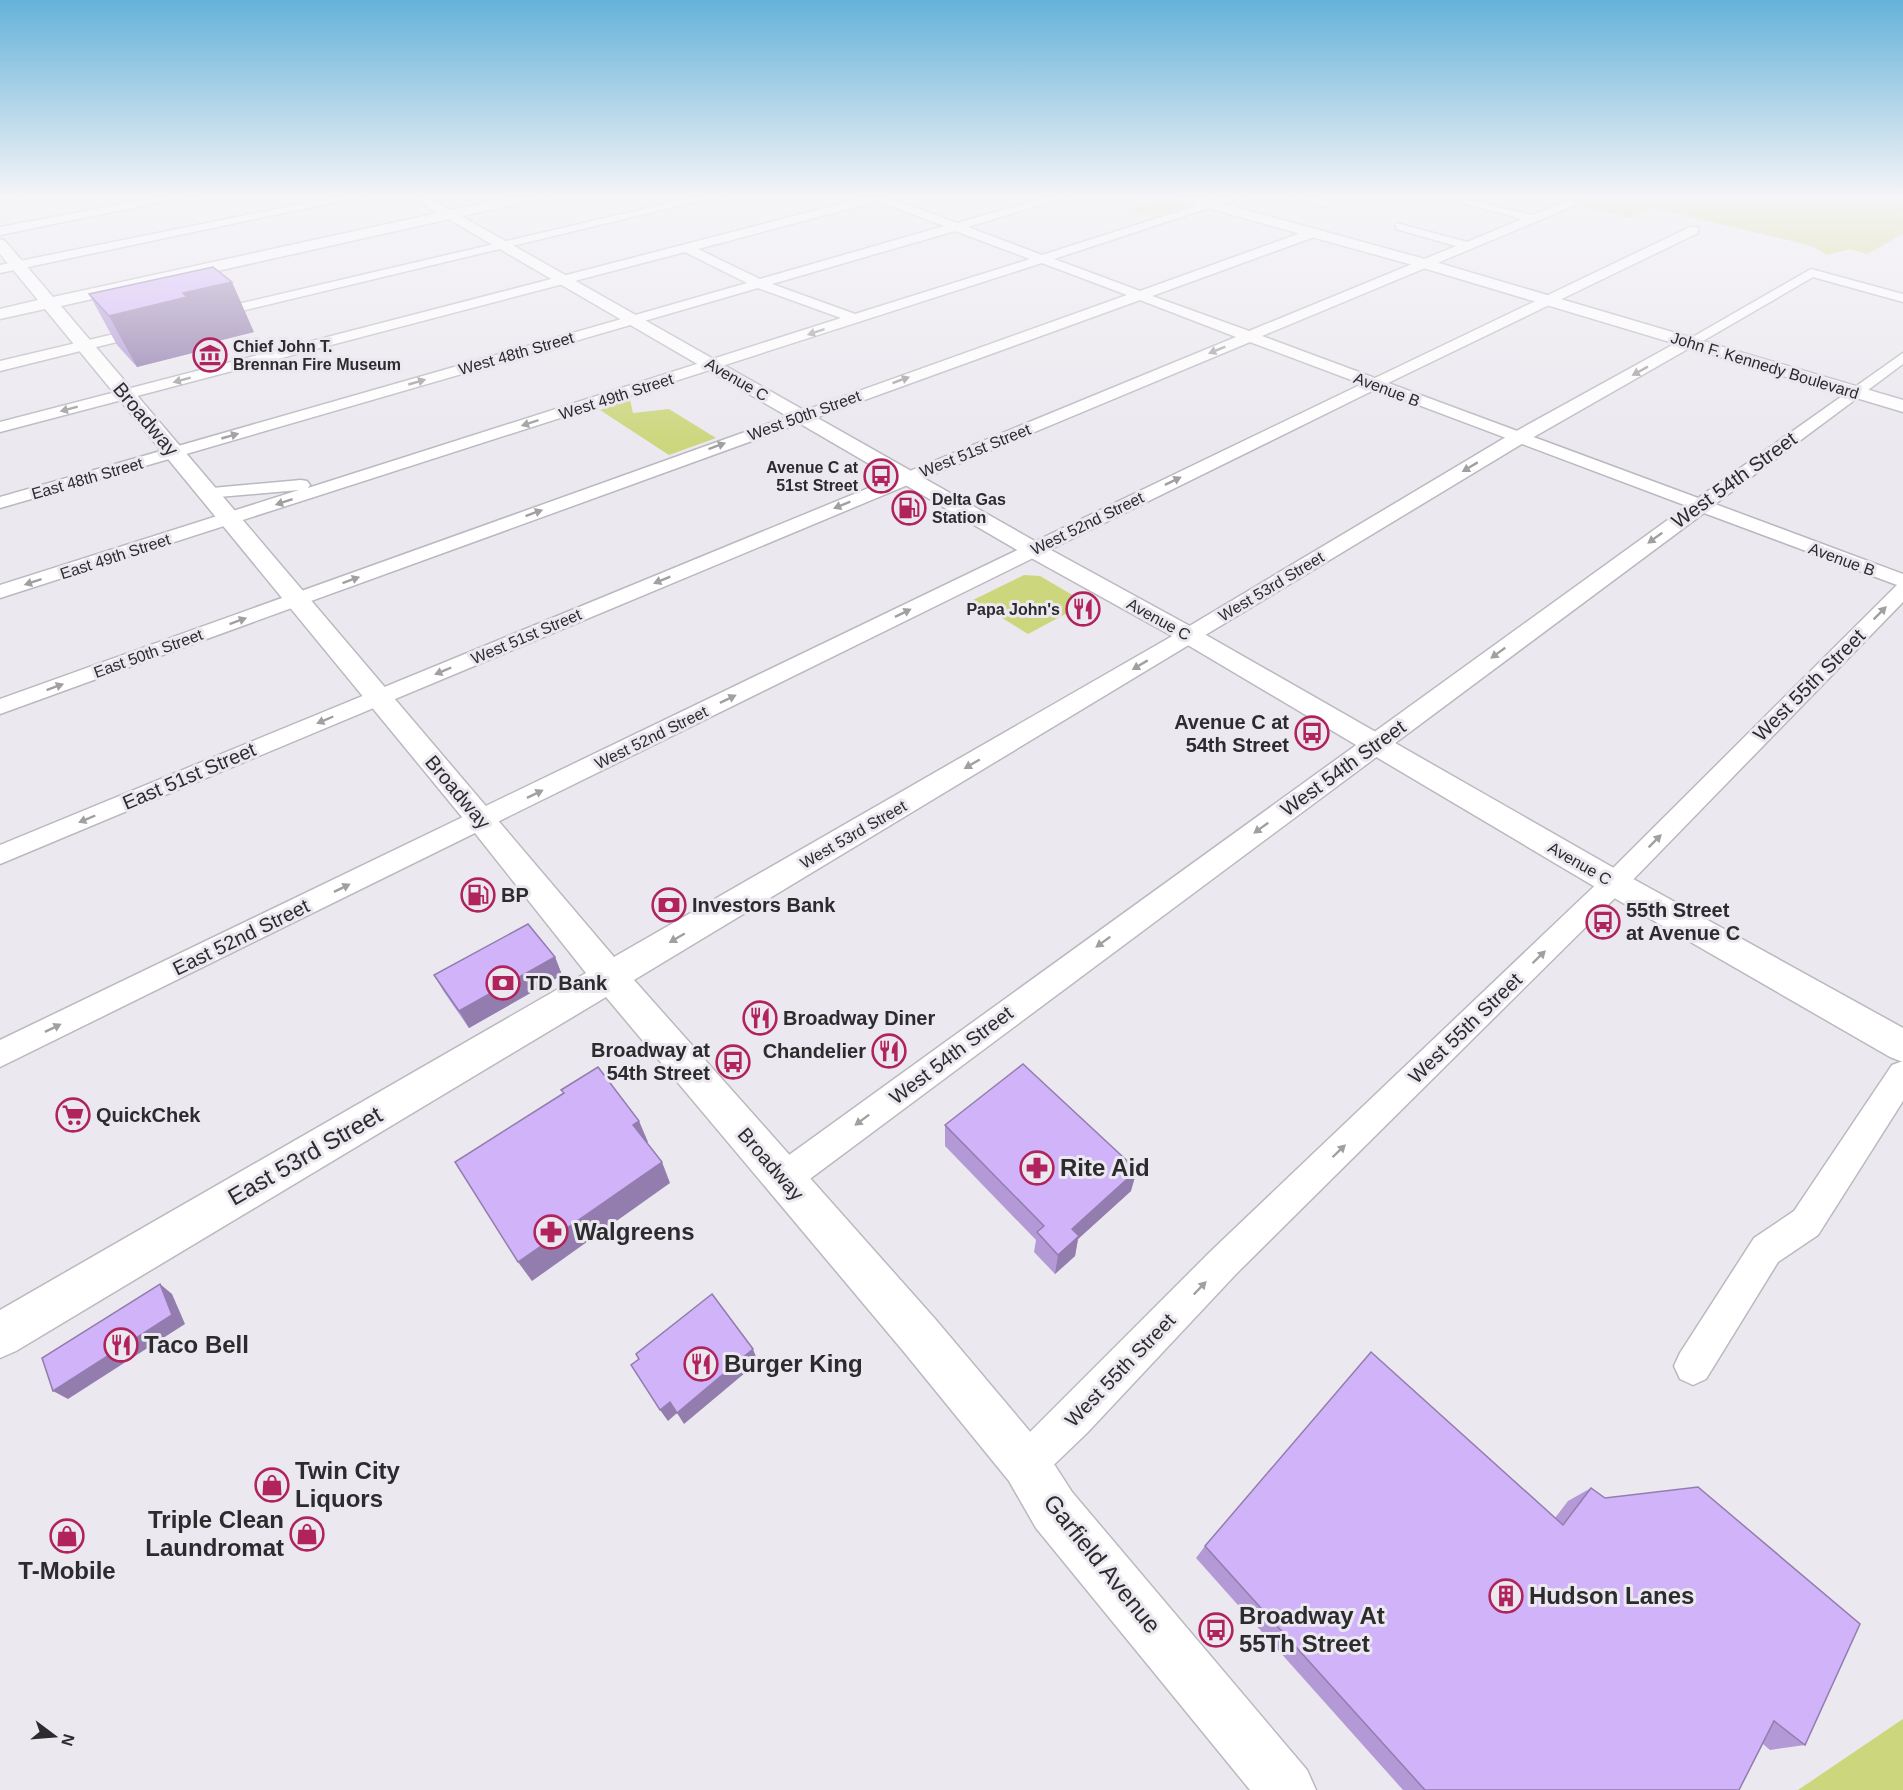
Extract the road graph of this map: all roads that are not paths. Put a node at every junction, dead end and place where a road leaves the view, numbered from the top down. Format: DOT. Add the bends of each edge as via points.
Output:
graph roads {
  1 [pos="22,279"];
  2 [pos="161,279"];
  3 [pos="361,279"];
  4 [pos="569,279"];
  5 [pos="748,279"];
  6 [pos="778,279"];
  7 [pos="982,279"];
  8 [pos="1095,279"];
  9 [pos="1184,279"];
  10 [pos="1391,279"];
  11 [pos="1476,279"];
  12 [pos="1593,279"];
  13 [pos="1801,279"];
  14 [pos="1831,279"];
  15 [pos="563,280"];
  16 [pos="759,284"];
  17 [pos="1138,295"];
  18 [pos="873,297"];
  19 [pos="1903,298"];
  20 [pos="849,300"];
  21 [pos="915,300"];
  22 [pos="1549,300"];
  23 [pos="50,303"];
  24 [pos="813,304"];
  25 [pos="0,314"];
  26 [pos="196,318"];
  27 [pos="632,319"];
  28 [pos="856,319"];
  29 [pos="163,326"];
  30 [pos="1249,337"];
  31 [pos="1691,342"];
  32 [pos="84,345"];
  33 [pos="1903,357"];
  34 [pos="712,365"];
  35 [pos="0,366"];
  36 [pos="1375,384"];
  37 [pos="1855,392"];
  38 [pos="125,394"];
  39 [pos="1903,406"];
  40 [pos="801,416"];
  41 [pos="0,427"];
  42 [pos="1518,438"];
  43 [pos="174,453"];
  44 [pos="909,478"];
  45 [pos="350,481"];
  46 [pos="207,493"];
  47 [pos="0,502"];
  48 [pos="1698,506"];
  49 [pos="229,519"];
  50 [pos="1032,549"];
  51 [pos="1903,581"];
  52 [pos="1903,590"];
  53 [pos="0,592"];
  54 [pos="296,600"];
  55 [pos="1190,636"];
  56 [pos="379,698"];
  57 [pos="0,707"];
  58 [pos="1376,743"];
  59 [pos="482,820"];
  60 [pos="0,855"];
  61 [pos="1614,883"];
  62 [pos="610,977"];
  63 [pos="1903,1046"];
  64 [pos="0,1054"];
  65 [pos="1903,1074"];
  66 [pos="783,1179"];
  67 [pos="0,1335"];
  68 [pos="920,1336"];
  69 [pos="1693,1366"];
  70 [pos="1026,1464"];
  71 [pos="1287,1790"];
  1 -- 23 [label="street, Broadway"];
  2 -- 23 [label="street"];
  3 -- 26 [label="street"];
  4 -- 15 [label="street"];
  5 -- 16 [label="street"];
  6 -- 16 [label="street, West 48th Street"];
  7 -- 21 [label="street, West 49th Street"];
  8 -- 17 [label="street, Avenue B"];
  9 -- 17 [label="street, West 50th Street"];
  10 -- 30 [label="street, West 51st Street"];
  11 -- 22 [label="street, John F. Kennedy Boulevard"];
  12 -- 22 [label="street, West 52nd Street"];
  13 -- 31 [label="street, West 53rd Street"];
  14 -- 19 [label="street, West 53rd Street"];
  15 -- 27 [label="street, Avenue C"];
  15 -- 38 [label="street, one-way"];
  16 -- 24 [label="street"];
  16 -- 27 [label="street, West 48th Street"];
  17 -- 30 [label="street, Avenue B"];
  40 -- 17 [label="street, West 50th Street, one-way"];
  18 -- 21 [label="street" via="903,295"];
  20 -- 24 [label="street"];
  21 -- 28 [label="street, West 49th Street"];
  22 -- 31 [label="street, John F. Kennedy Boulevard"];
  22 -- 36 [label="street, West 52nd Street"];
  23 -- 25 [label="street"];
  23 -- 32 [label="street, Broadway"];
  24 -- 28 [label="street"];
  27 -- 34 [label="street, Avenue C"];
  43 -- 27 [label="street, West 48th Street, one-way"];
  28 -- 34 [label="street, West 49th Street, one-way"];
  29 -- 32 [label="street"];
  30 -- 36 [label="street, Avenue B"];
  30 -- 44 [label="street, West 51st Street, one-way"];
  31 -- 37 [label="street, John F. Kennedy Boulevard"];
  31 -- 42 [label="street, West 53rd Street, one-way"];
  32 -- 35 [label="street"];
  32 -- 38 [label="street, Broadway"];
  33 -- 37 [label="street, West 54th Street"];
  34 -- 40 [label="street, Avenue C"];
  34 -- 45 [label="street, West 49th Street, one-way"];
  36 -- 42 [label="street, Avenue B"];
  50 -- 36 [label="street, West 52nd Street, one-way"];
  37 -- 39 [label="street, John F. Kennedy Boulevard"];
  37 -- 48 [label="street, West 54th Street"];
  38 -- 41 [label="street, one-way"];
  38 -- 43 [label="street, Broadway"];
  40 -- 44 [label="street, Avenue C"];
  54 -- 40 [label="street, West 50th Street, one-way"];
  42 -- 48 [label="street, Avenue B"];
  42 -- 55 [label="street, West 53rd Street, one-way"];
  43 -- 46 [label="street, Broadway"];
  43 -- 47 [label="street, East 48th Street"];
  44 -- 50 [label="street, Avenue C"];
  44 -- 56 [label="street, West 51st Street, one-way"];
  45 -- 46 [label="street"];
  45 -- 49 [label="street, West 49th Street, one-way"];
  46 -- 49 [label="street, Broadway"];
  48 -- 51 [label="street, Avenue B"];
  48 -- 58 [label="street, West 54th Street, one-way"];
  49 -- 53 [label="street, East 49th Street, one-way"];
  49 -- 54 [label="street, Broadway"];
  50 -- 55 [label="street, Avenue C"];
  59 -- 50 [label="street, West 52nd Street, one-way"];
  61 -- 52 [label="street, West 55th Street, one-way"];
  54 -- 56 [label="street, Broadway"];
  57 -- 54 [label="street, East 50th Street, one-way"];
  55 -- 58 [label="street, Avenue C"];
  55 -- 62 [label="street, West 53rd Street, one-way"];
  56 -- 59 [label="street, Broadway"];
  56 -- 60 [label="street, East 51st Street, one-way"];
  58 -- 61 [label="street, Avenue C"];
  58 -- 66 [label="street, West 54th Street, one-way"];
  59 -- 62 [label="street, Broadway"];
  64 -- 59 [label="street, East 52nd Street, one-way"];
  61 -- 63 [label="street, Avenue C"];
  70 -- 61 [label="street, West 55th Street, one-way" via="1224,1262"];
  62 -- 66 [label="street, Broadway"];
  62 -- 67 [label="street, East 53rd Street"];
  65 -- 69 [label="street" via="1806,1222 1766,1250"];
  66 -- 68 [label="street, Broadway"];
  68 -- 70 [label="street, Garfield Avenue"];
  70 -- 71 [label="street, Garfield Avenue" via="1054,1510"];
}
